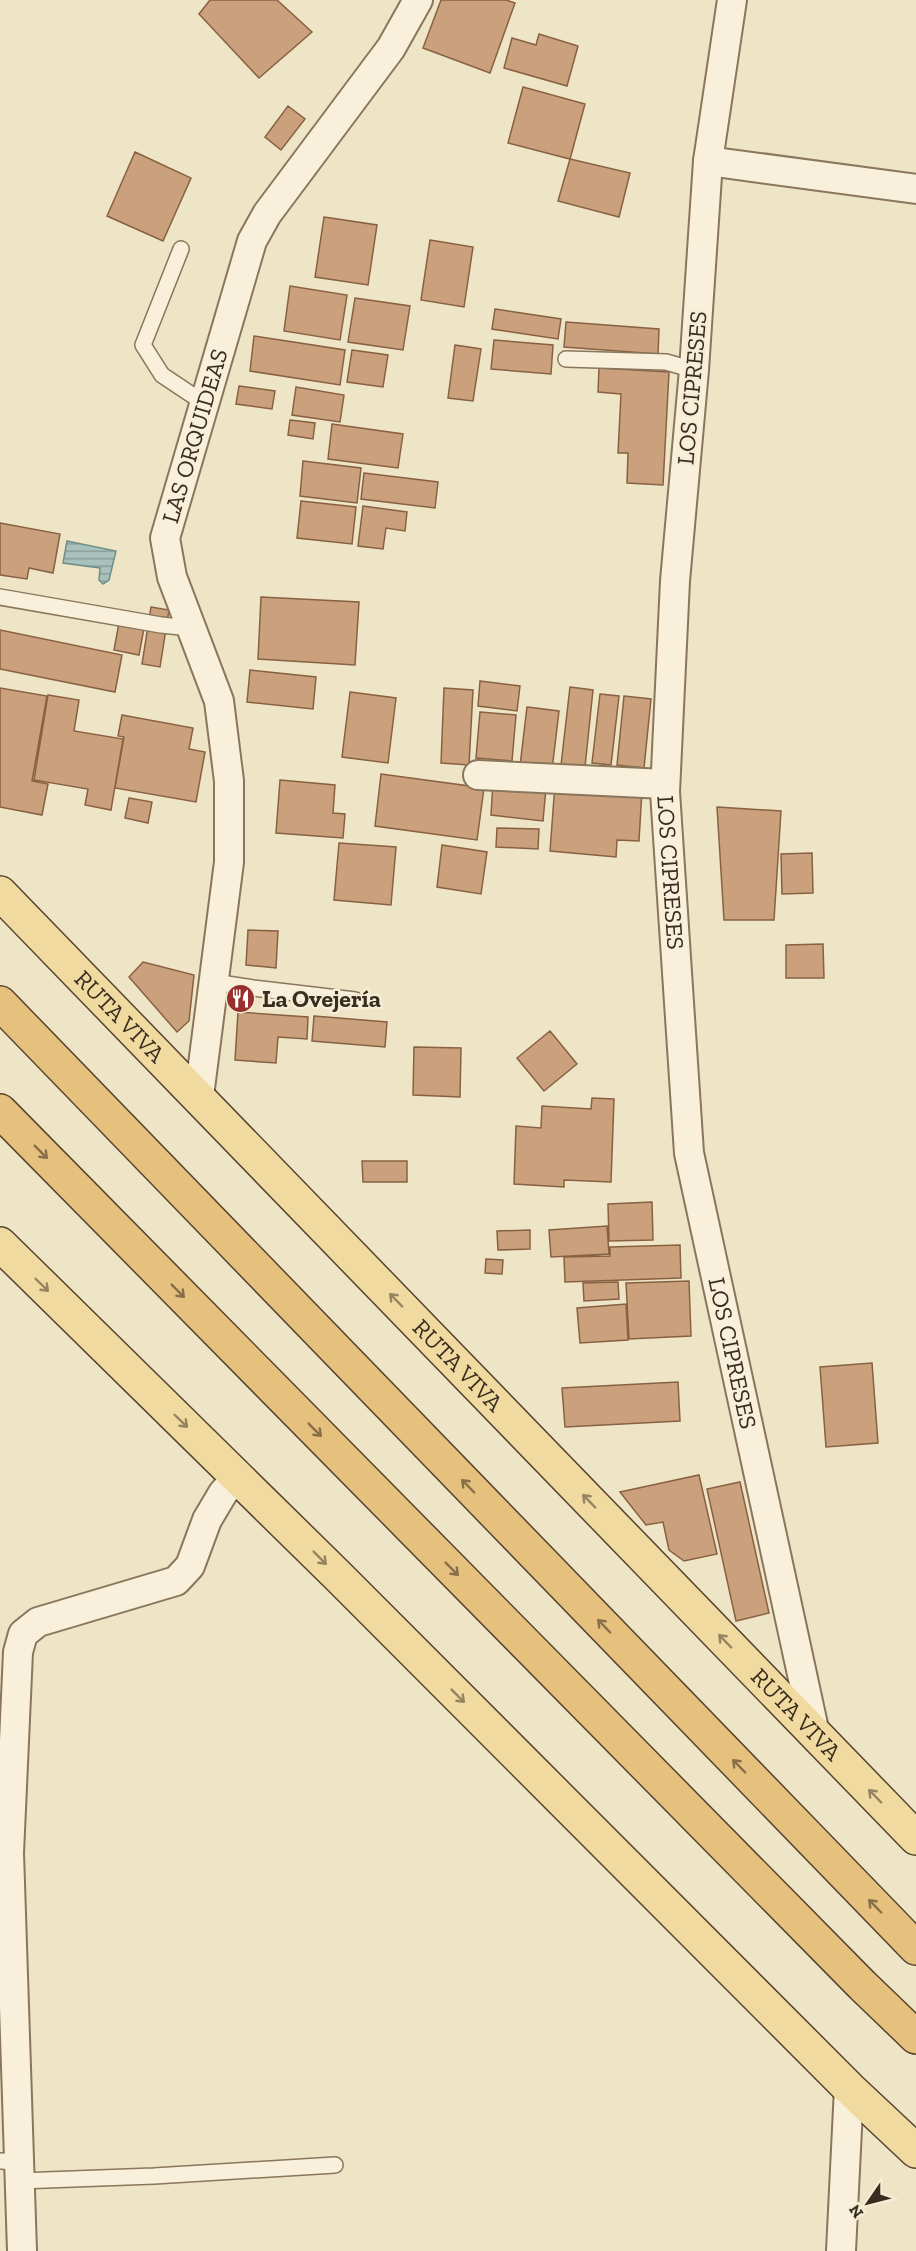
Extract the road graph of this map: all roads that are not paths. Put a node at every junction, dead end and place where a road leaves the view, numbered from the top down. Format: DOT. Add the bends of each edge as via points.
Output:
graph roads {
  1 [pos="417,0"];
  2 [pos="732,0"];
  3 [pos="708,161"];
  4 [pos="916,189"];
  5 [pos="181,249"];
  6 [pos="566,359"];
  7 [pos="694,370"];
  8 [pos="204,403"];
  9 [pos="0,597"];
  10 [pos="191,628"];
  11 [pos="478,775"];
  12 [pos="665,784"];
  13 [pos="0,893"];
  14 [pos="214,982"];
  15 [pos="355,1000"];
  16 [pos="0,1003"];
  17 [pos="199,1096"];
  18 [pos="0,1111"];
  19 [pos="0,1244"];
  20 [pos="237,1477"];
  21 [pos="814,1734"];
  22 [pos="916,1838"];
  23 [pos="5,1872"];
  24 [pos="916,1948"];
  25 [pos="916,2037"];
  26 [pos="849,2088"];
  27 [pos="916,2151"];
  28 [pos="335,2165"];
  29 [pos="13,2168"];
  30 [pos="22,2251"];
  31 [pos="841,2251"];
  1 -- 8 [label="street, LAS ORQUIDEAS" via="391,48 267,214 252,241"];
  2 -- 3 [label="street, LOS CIPRESES"];
  3 -- 4 [label="street"];
  3 -- 7 [label="street, LOS CIPRESES"];
  5 -- 8 [label="lane" via="142,345 162,375"];
  6 -- 7 [label="lane" via="666,363"];
  7 -- 12 [label="street, LOS CIPRESES" via="675,581"];
  8 -- 10 [label="street, LAS ORQUIDEAS" via="165,538 172,577"];
  9 -- 10 [label="lane"];
  10 -- 14 [label="street, LAS ORQUIDEAS" via="219,701 229,781 229,862"];
  11 -- 12 [label="street"];
  12 -- 21 [label="street, LOS CIPRESES" via="689,1153"];
  13 -- 17 [label="main road, RUTA VIVA"];
  14 -- 15 [label="lane"];
  14 -- 17 [label="street, LAS ORQUIDEAS"];
  24 -- 16 [label="highway, one-way"];
  21 -- 17 [label="main road, RUTA VIVA, one-way"];
  18 -- 25 [label="highway, one-way"];
  19 -- 20 [label="main road, one-way"];
  20 -- 23 [label="street" via="207,1520 190,1566 176,1581 38,1622 23,1634 18,1652"];
  20 -- 26 [label="main road, one-way"];
  22 -- 21 [label="main road, RUTA VIVA, one-way"];
  23 -- 29 [label="street"];
  26 -- 27 [label="main road"];
  26 -- 31 [label="street"];
  28 -- 29 [label="lane" via="142,2176"];
  29 -- 30 [label="street"];
}
